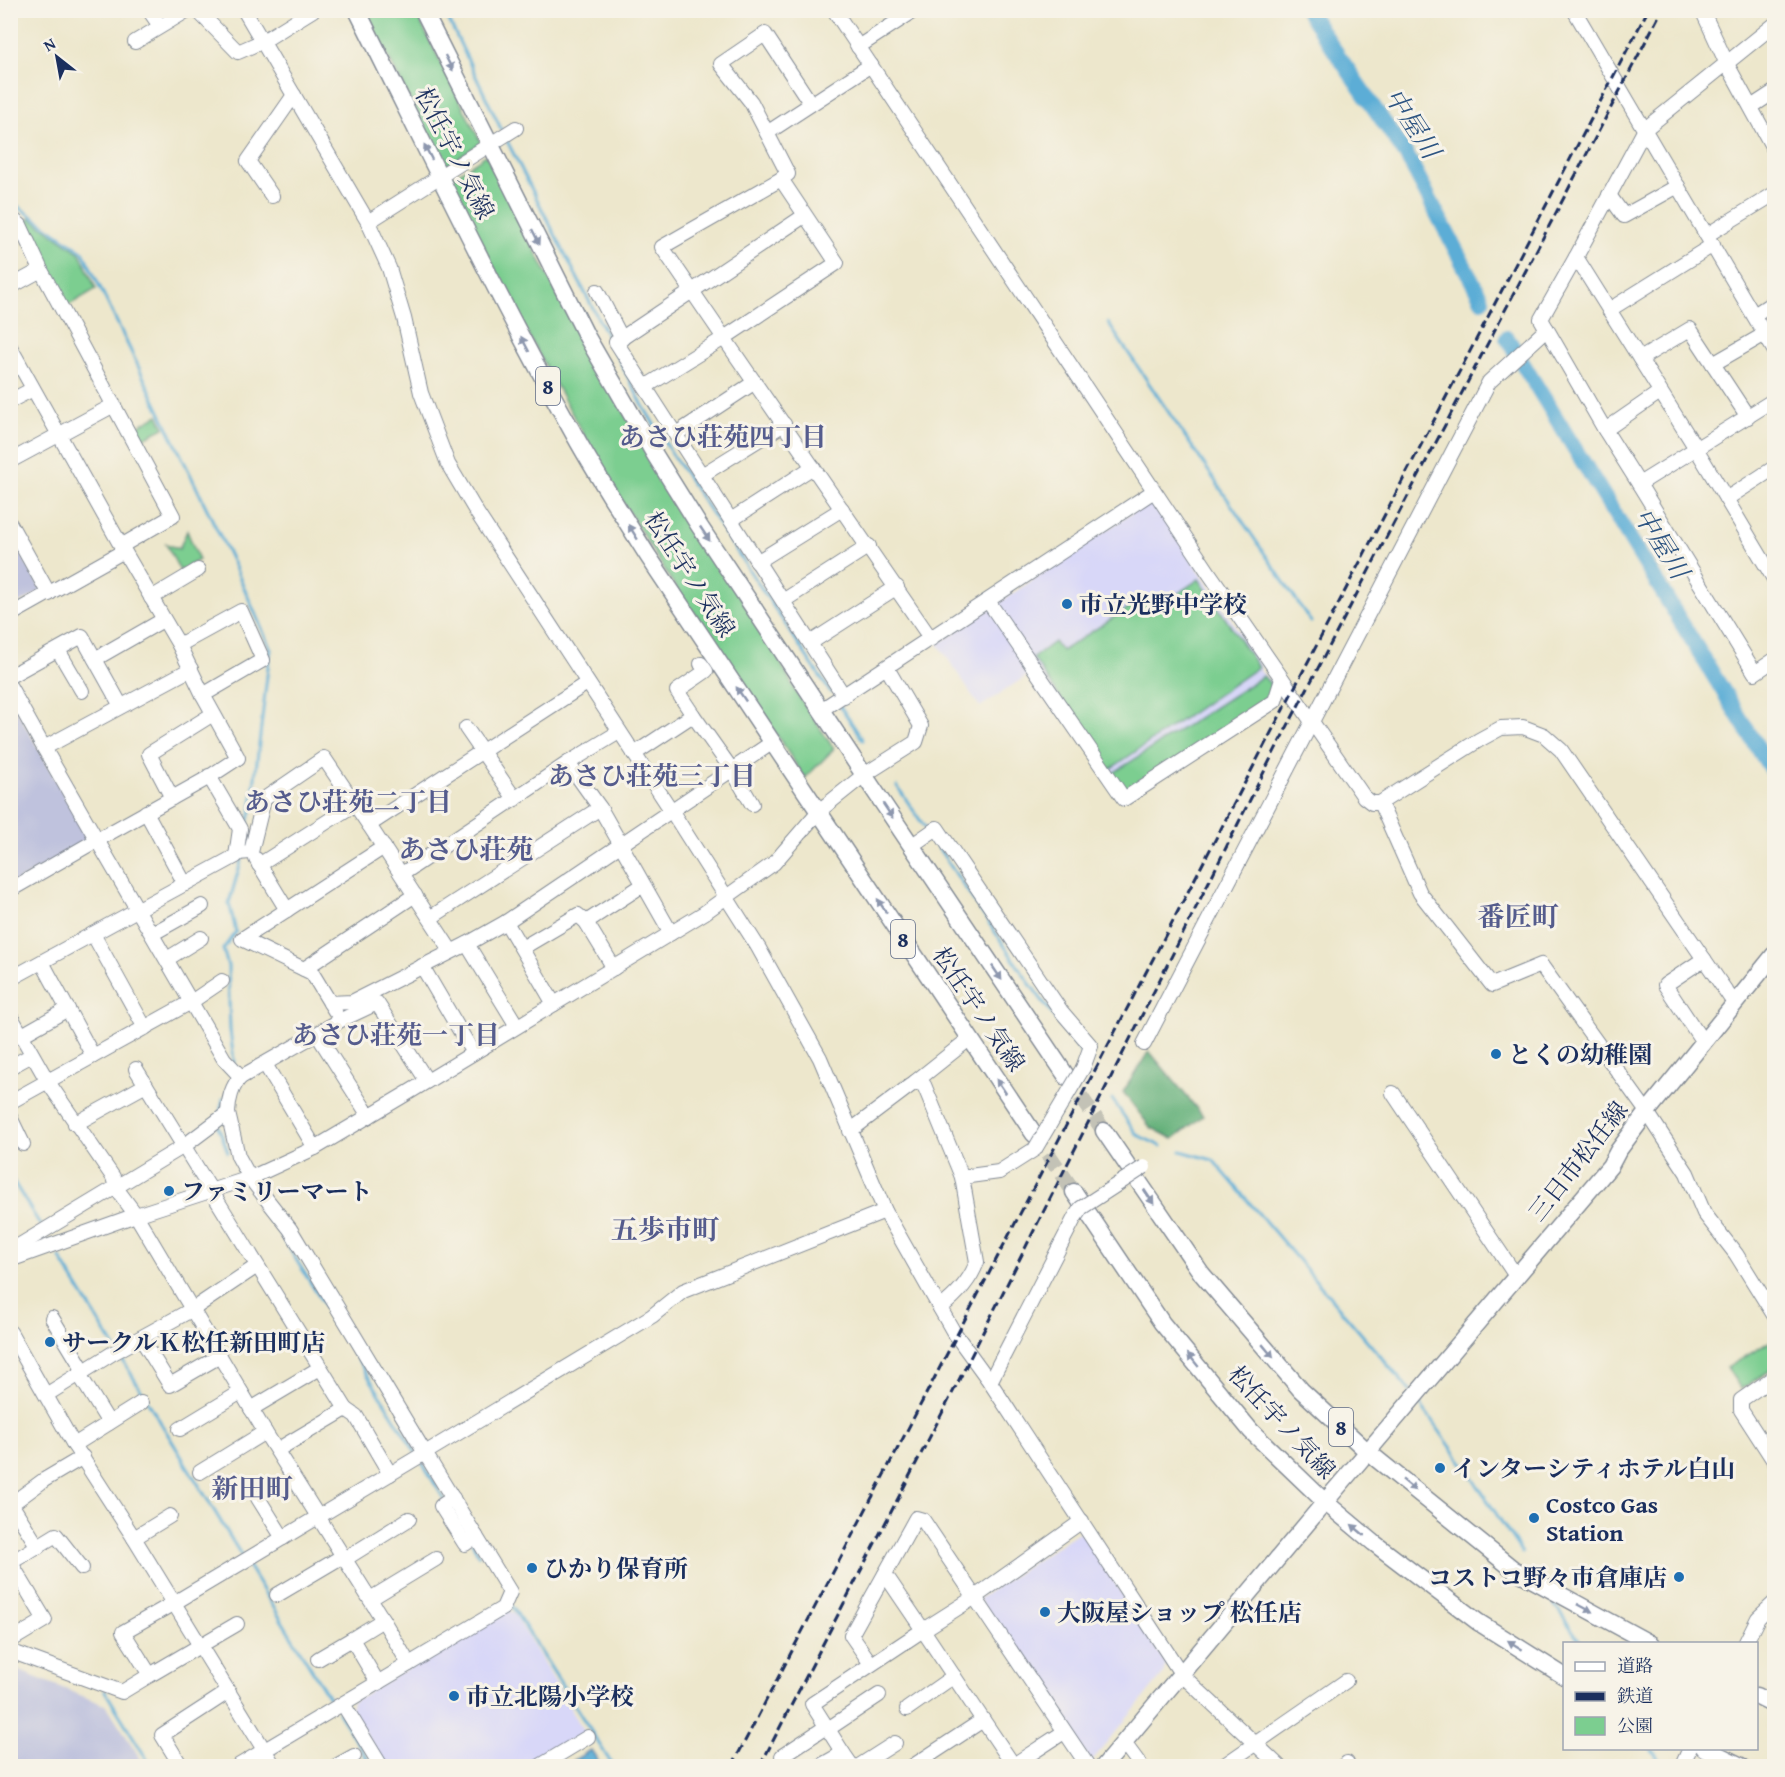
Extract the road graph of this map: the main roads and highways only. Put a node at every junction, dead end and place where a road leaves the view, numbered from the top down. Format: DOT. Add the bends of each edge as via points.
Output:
graph roads {
  1 [pos="357,10"];
  2 [pos="423,10"];
  3 [pos="1774,955"];
  4 [pos="1067,1077"];
  5 [pos="1104,1131"];
  6 [pos="1035,1142"];
  7 [pos="1074,1192"];
  8 [pos="1368,1452"];
  9 [pos="1325,1502"];
  10 [pos="1647,1642"];
  11 [pos="1563,1675"];
  12 [pos="1758,1697"];
  13 [pos="1774,1705"];
  14 [pos="1706,1750"];
  15 [pos="1104,1767"];
  16 [pos="1741,1767"];
  6 -- 1 [label="main road, 松任宇ノ気線 / 8, one-way" via="648,556 583,449 516,328"];
  2 -- 4 [label="main road, 松任宇ノ気線, one-way" via="504,136 563,291 621,397 698,524"];
  3 -- 8 [label="main road, 三日市松任線" via="1647,1112 1610,1166"];
  5 -- 8 [label="main road, 松任宇ノ気線 / 8, one-way" via="1202,1274 1301,1390"];
  9 -- 7 [label="main road, 松任宇ノ気線, one-way" via="1251,1431 1162,1323"];
  8 -- 9 [label="main road, 三日市松任線"];
  8 -- 10 [label="main road, 松任宇ノ気線 / 8, one-way" via="1513,1569"];
  11 -- 9 [label="main road, 松任宇ノ気線, one-way" via="1478,1622"];
  9 -- 15 [label="main road, 三日市松任線"];
  12 -- 13 [label="main road"];
  14 -- 16 [label="main road"];
}
